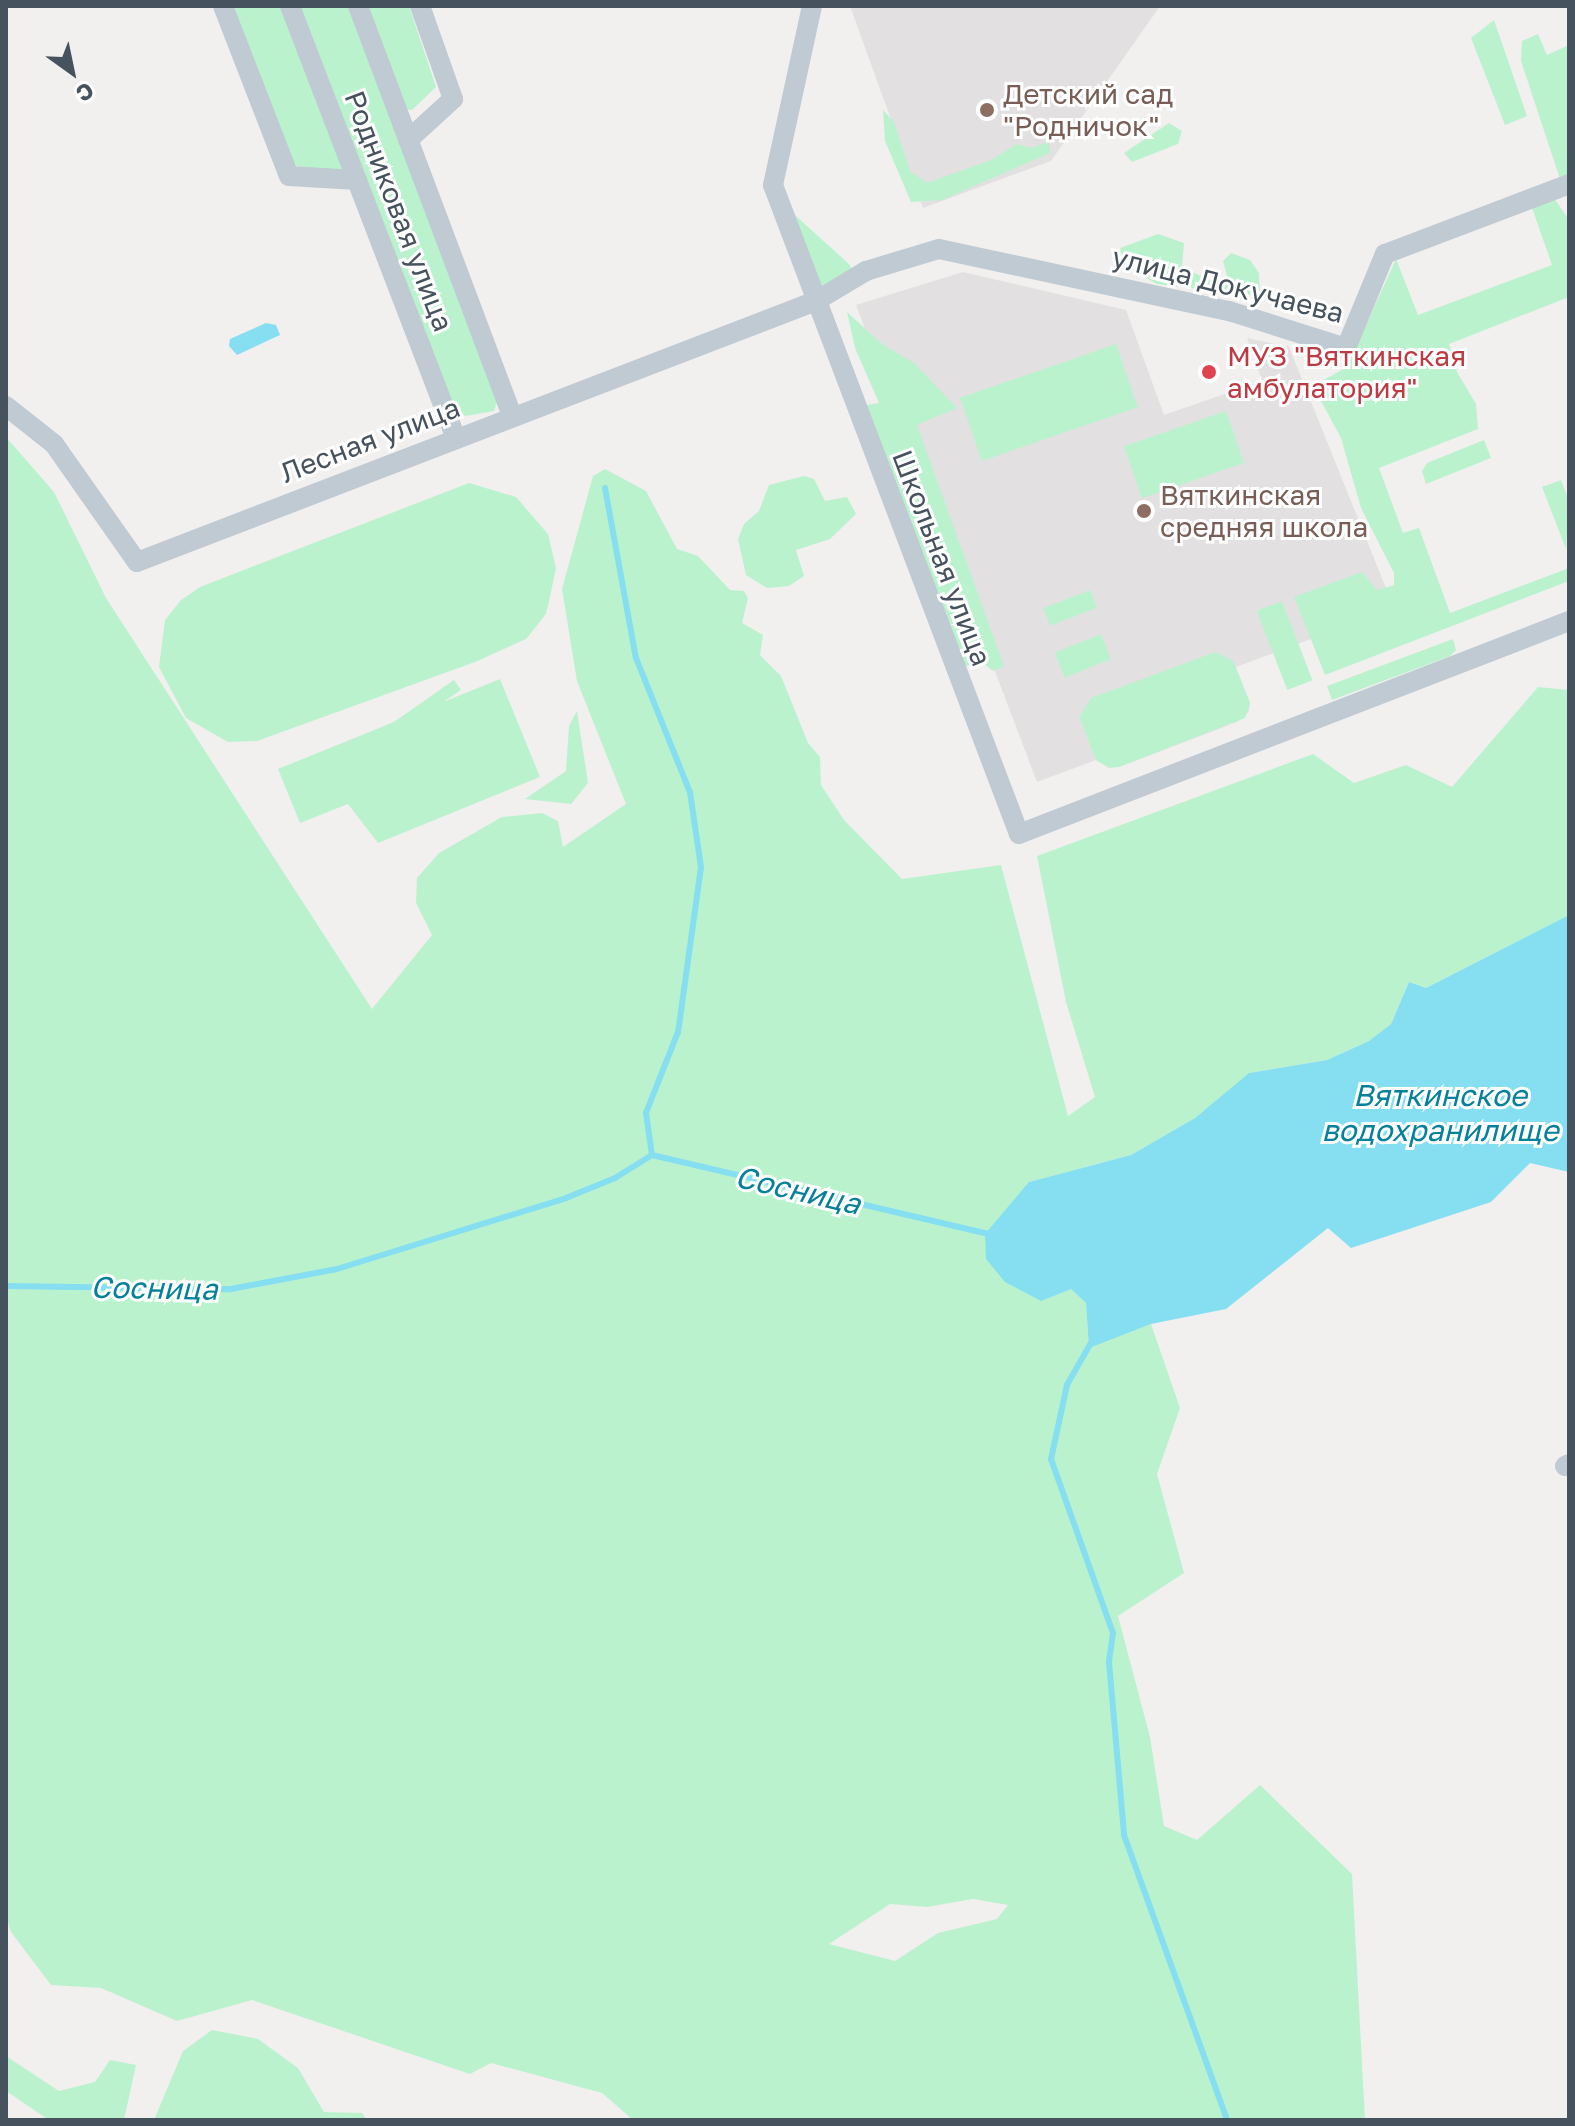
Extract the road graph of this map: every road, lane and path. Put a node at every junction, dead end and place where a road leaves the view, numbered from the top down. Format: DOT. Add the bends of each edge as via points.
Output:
graph roads {
  1 [pos="223,6"];
  2 [pos="290,6"];
  3 [pos="358,6"];
  4 [pos="420,6"];
  5 [pos="812,6"];
  6 [pos="408,140"];
  7 [pos="357,180"];
  8 [pos="1569,184"];
  9 [pos="816,301"];
  10 [pos="6,406"];
  11 [pos="512,415"];
  12 [pos="455,436"];
  13 [pos="1569,621"];
  1 -- 7 [label="street" via="289,176"];
  2 -- 7 [label="street, Родниковая улица"];
  3 -- 6 [label="street, Родниковая улица"];
  4 -- 6 [label="street" via="453,99"];
  5 -- 9 [label="street, Школьная улица" via="773,185"];
  6 -- 11 [label="street, Родниковая улица"];
  7 -- 12 [label="street, Родниковая улица"];
  8 -- 9 [label="street, улица Докучаева" via="1385,254 1346,348 1229,311 939,249 866,271"];
  9 -- 11 [label="street, Лесная улица"];
  9 -- 13 [label="street, Школьная улица" via="1019,834"];
  10 -- 12 [label="street, Лесная улица" via="54,444 137,562"];
  11 -- 12 [label="street, Лесная улица"];
}
